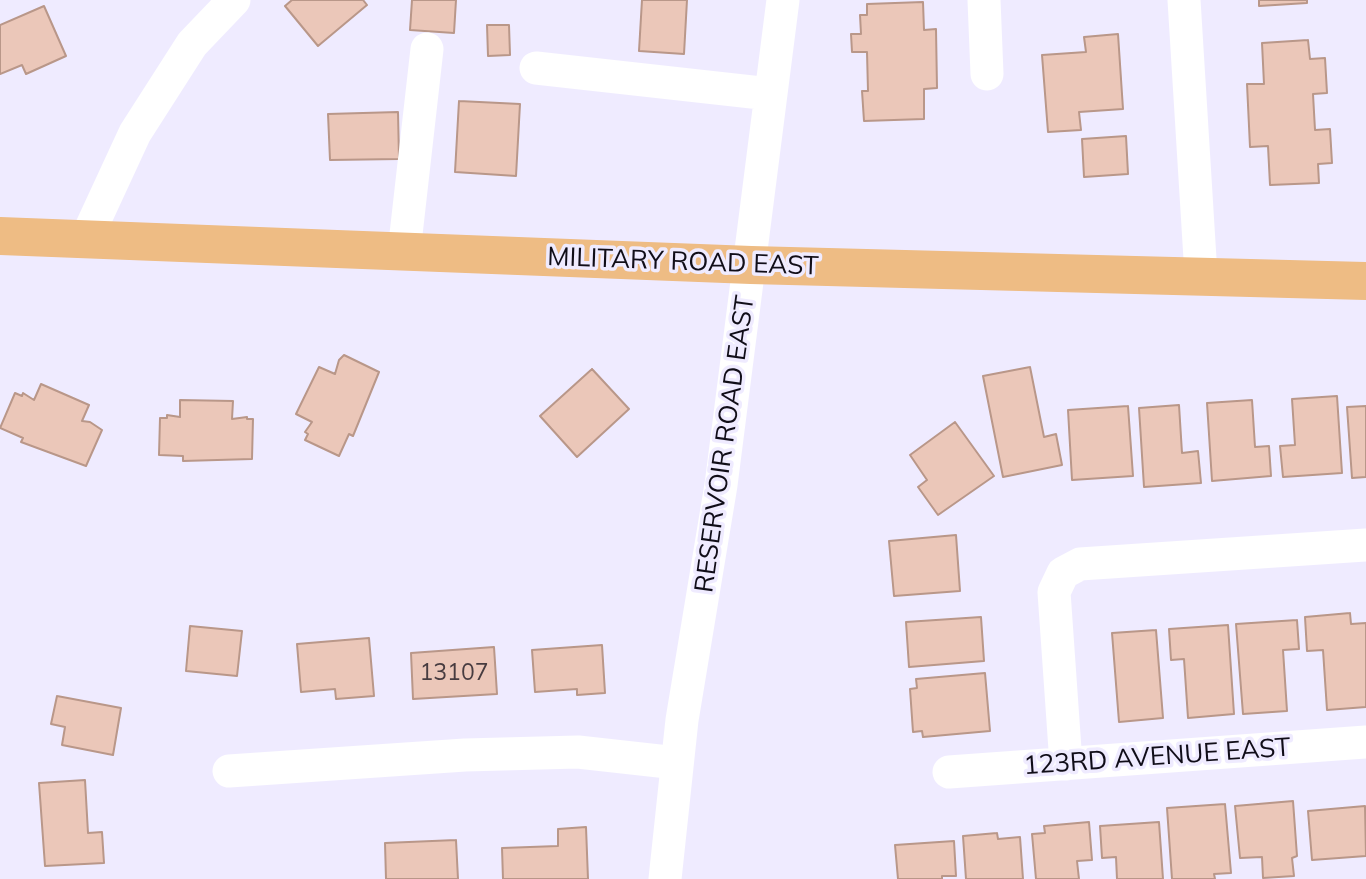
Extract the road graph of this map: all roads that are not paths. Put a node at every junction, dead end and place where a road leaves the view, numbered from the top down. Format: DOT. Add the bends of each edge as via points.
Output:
graph roads {
  1 [pos="234,0"];
  2 [pos="783,0"];
  3 [pos="984,0"];
  4 [pos="1184,0"];
  5 [pos="427,49"];
  6 [pos="536,68"];
  7 [pos="987,74"];
  8 [pos="770,94"];
  9 [pos="0,236"];
  10 [pos="86,239"];
  11 [pos="404,251"];
  12 [pos="751,265"];
  13 [pos="1201,275"];
  14 [pos="1366,281"];
  15 [pos="1366,545"];
  16 [pos="1366,742"];
  17 [pos="677,763"];
  18 [pos="1066,764"];
  19 [pos="229,771"];
  20 [pos="949,772"];
  21 [pos="665,879"];
  1 -- 10 [label="street" via="192,44 135,133"];
  2 -- 8 [label="street, RESERVOIR ROAD EAST"];
  3 -- 7 [label="street"];
  4 -- 13 [label="street"];
  5 -- 11 [label="street"];
  6 -- 8 [label="street"];
  8 -- 12 [label="street, RESERVOIR ROAD EAST"];
  9 -- 10 [label="main road, MILITARY ROAD EAST"];
  10 -- 11 [label="main road, MILITARY ROAD EAST"];
  11 -- 12 [label="main road, MILITARY ROAD EAST"];
  12 -- 13 [label="main road, MILITARY ROAD EAST"];
  12 -- 17 [label="street, RESERVOIR ROAD EAST"];
  13 -- 14 [label="main road, MILITARY ROAD EAST"];
  15 -- 18 [label="street" via="1080,564 1063,573 1054,592"];
  16 -- 18 [label="street, 123RD AVENUE EAST"];
  17 -- 19 [label="street" via="565,752"];
  17 -- 21 [label="street, RESERVOIR ROAD EAST"];
  18 -- 20 [label="street, 123RD AVENUE EAST"];
}
